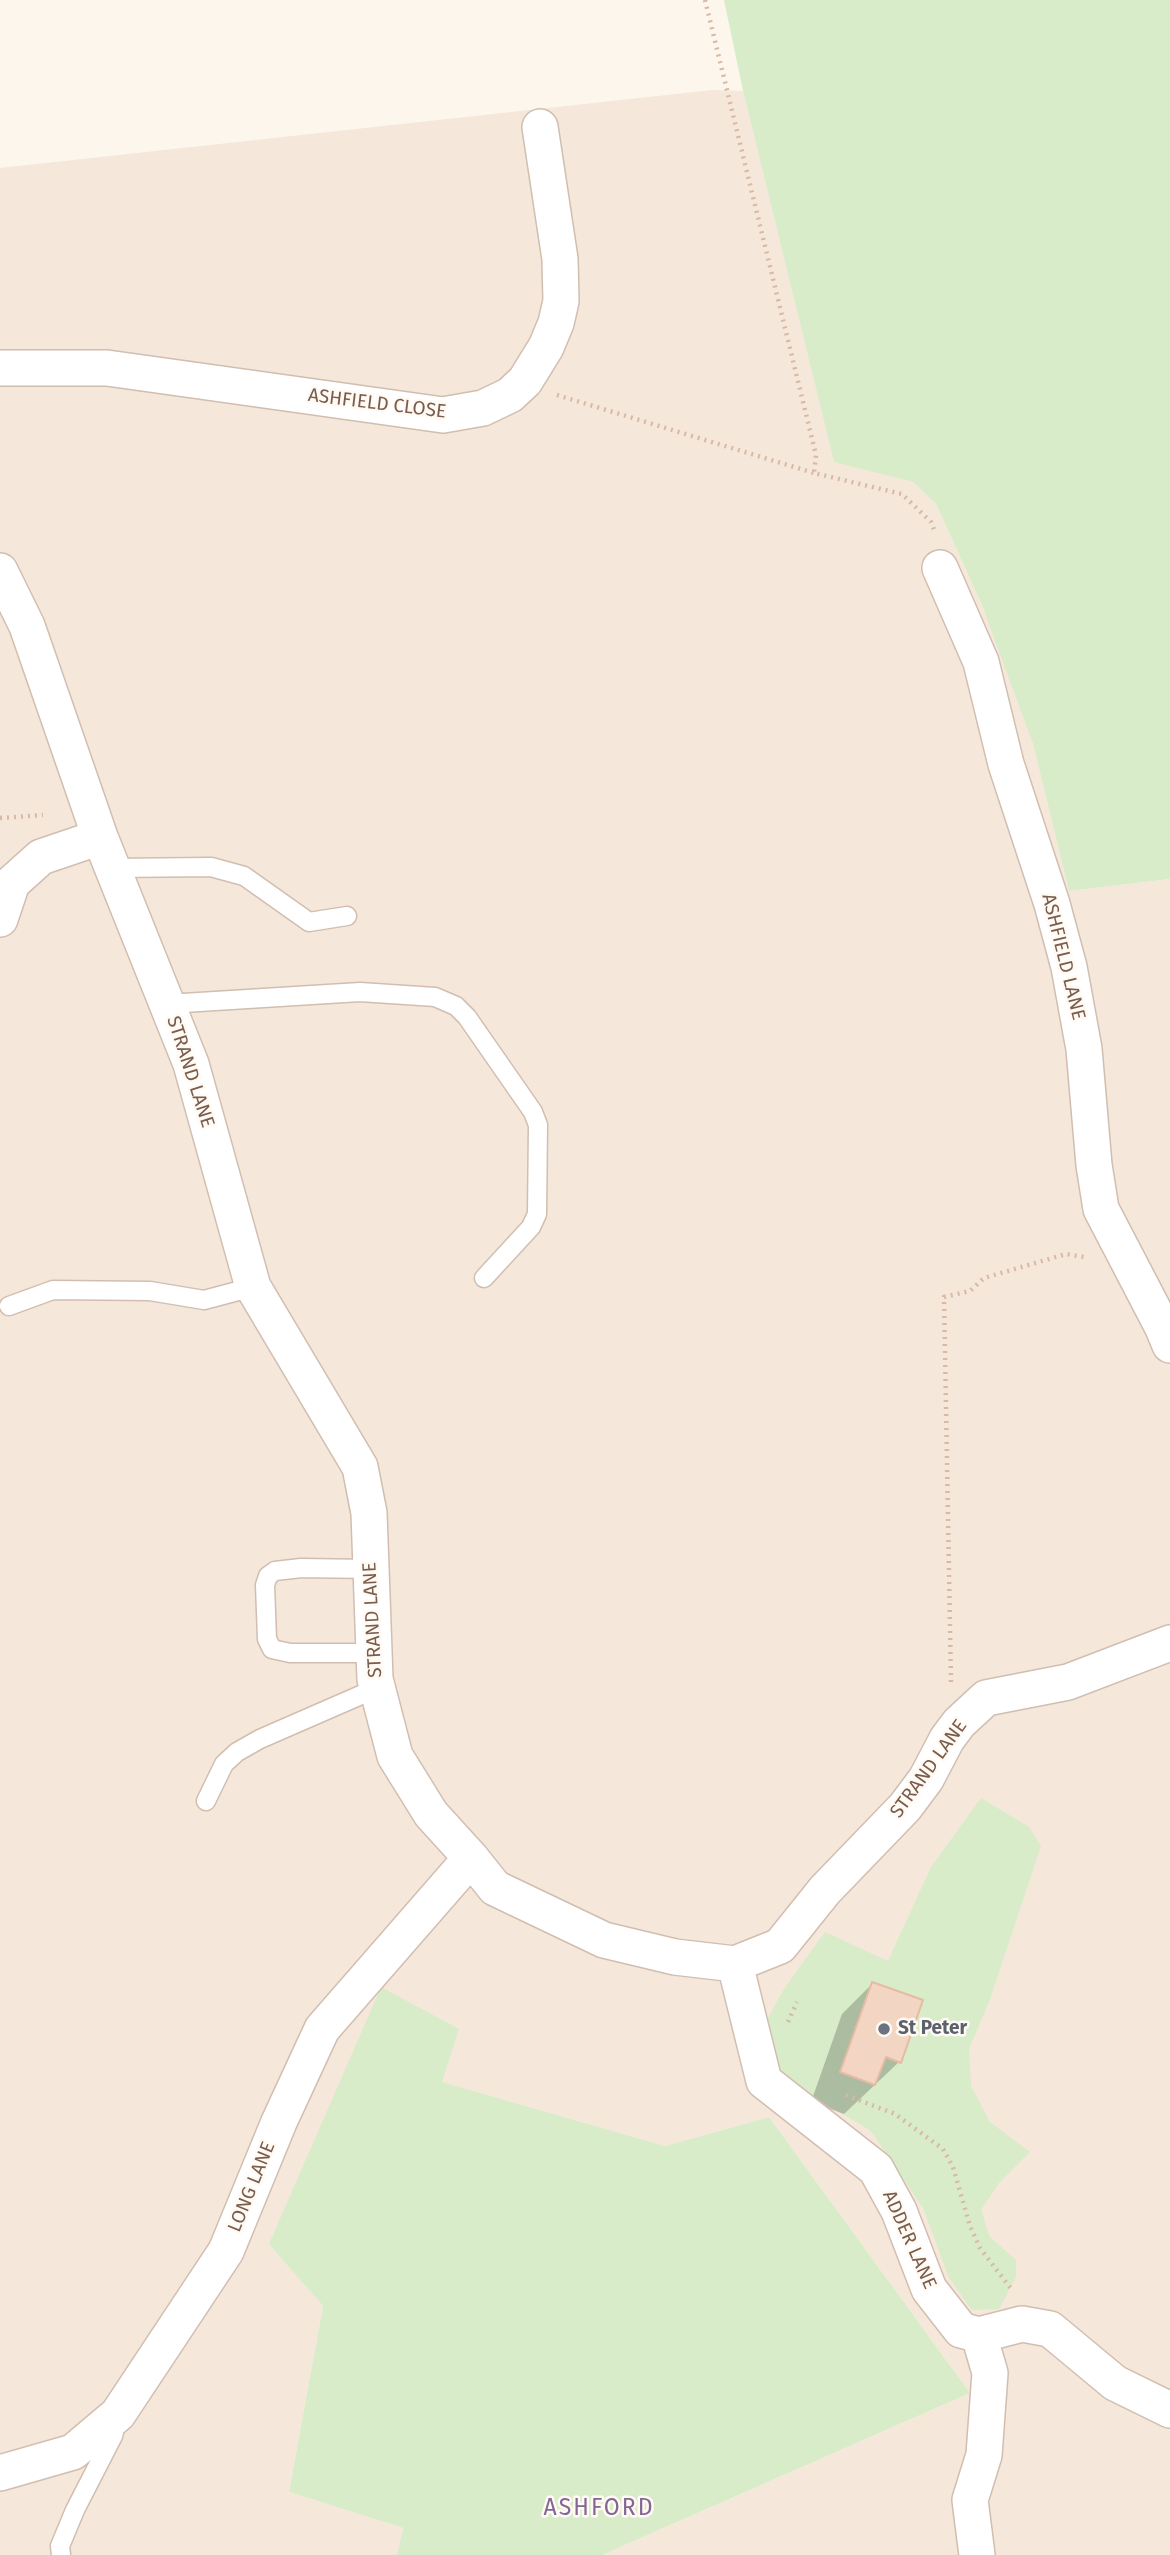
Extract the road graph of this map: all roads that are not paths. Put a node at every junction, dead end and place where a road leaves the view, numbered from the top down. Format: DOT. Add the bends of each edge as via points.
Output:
graph roads {
  1 [pos="540,127"];
  2 [pos="0,368"];
  3 [pos="940,568"];
  4 [pos="0,571"];
  5 [pos="106,852"];
  6 [pos="347,916"];
  7 [pos="0,919"];
  8 [pos="167,1004"];
  9 [pos="484,1278"];
  10 [pos="253,1287"];
  11 [pos="9,1306"];
  12 [pos="1170,1345"];
  13 [pos="371,1569"];
  14 [pos="1170,1643"];
  15 [pos="373,1653"];
  16 [pos="377,1688"];
  17 [pos="206,1801"];
  18 [pos="471,1858"];
  19 [pos="735,1964"];
  20 [pos="979,2335"];
  21 [pos="1170,2410"];
  22 [pos="118,2414"];
  23 [pos="0,2473"];
  24 [pos="61,2555"];
  25 [pos="977,2555"];
  1 -- 2 [label="street, ASHFIELD CLOSE" via="561,301 546,347 525,381 510,395 483,408 443,415 107,368"];
  3 -- 12 [label="street, ASHFIELD LANE" via="981,662 1006,764 1069,967 1084,1049 1101,1209"];
  4 -- 5 [label="street, STRAND LANE" via="27,626"];
  5 -- 6 [label="lane" via="243,876 310,922"];
  5 -- 7 [label="street" via="41,857 12,883"];
  5 -- 8 [label="street, STRAND LANE"];
  8 -- 9 [label="lane" via="360,992 435,997 456,1006 538,1125 537,1214 531,1227"];
  8 -- 10 [label="street, STRAND LANE" via="191,1064"];
  10 -- 11 [label="lane" via="204,1300 150,1291 53,1290"];
  10 -- 13 [label="street, STRAND LANE" via="360,1467 369,1513"];
  13 -- 15 [label="street, STRAND LANE"];
  13 -- 15 [label="lane" via="275,1571 265,1585 267,1639 272,1649"];
  14 -- 19 [label="street, STRAND LANE" via="1068,1682 986,1698 947,1739 905,1807 780,1946"];
  15 -- 16 [label="street, STRAND LANE"];
  16 -- 17 [label="lane" via="237,1752 224,1764"];
  16 -- 18 [label="street, STRAND LANE" via="395,1756 431,1814"];
  18 -- 19 [label="street, STRAND LANE" via="495,1888 604,1940 675,1957"];
  18 -- 22 [label="street, LONG LANE" via="322,2029 226,2250"];
  19 -- 20 [label="street, ADDER LANE" via="764,2081 876,2169 899,2211 929,2289 961,2330"];
  20 -- 21 [label="street" via="1022,2324 1050,2329 1115,2383"];
  20 -- 25 [label="street" via="990,2374 984,2455 970,2500"];
  22 -- 23 [label="street, LONG LANE" via="73,2452"];
  22 -- 24 [label="lane" via="113,2436 60,2546"];
}
